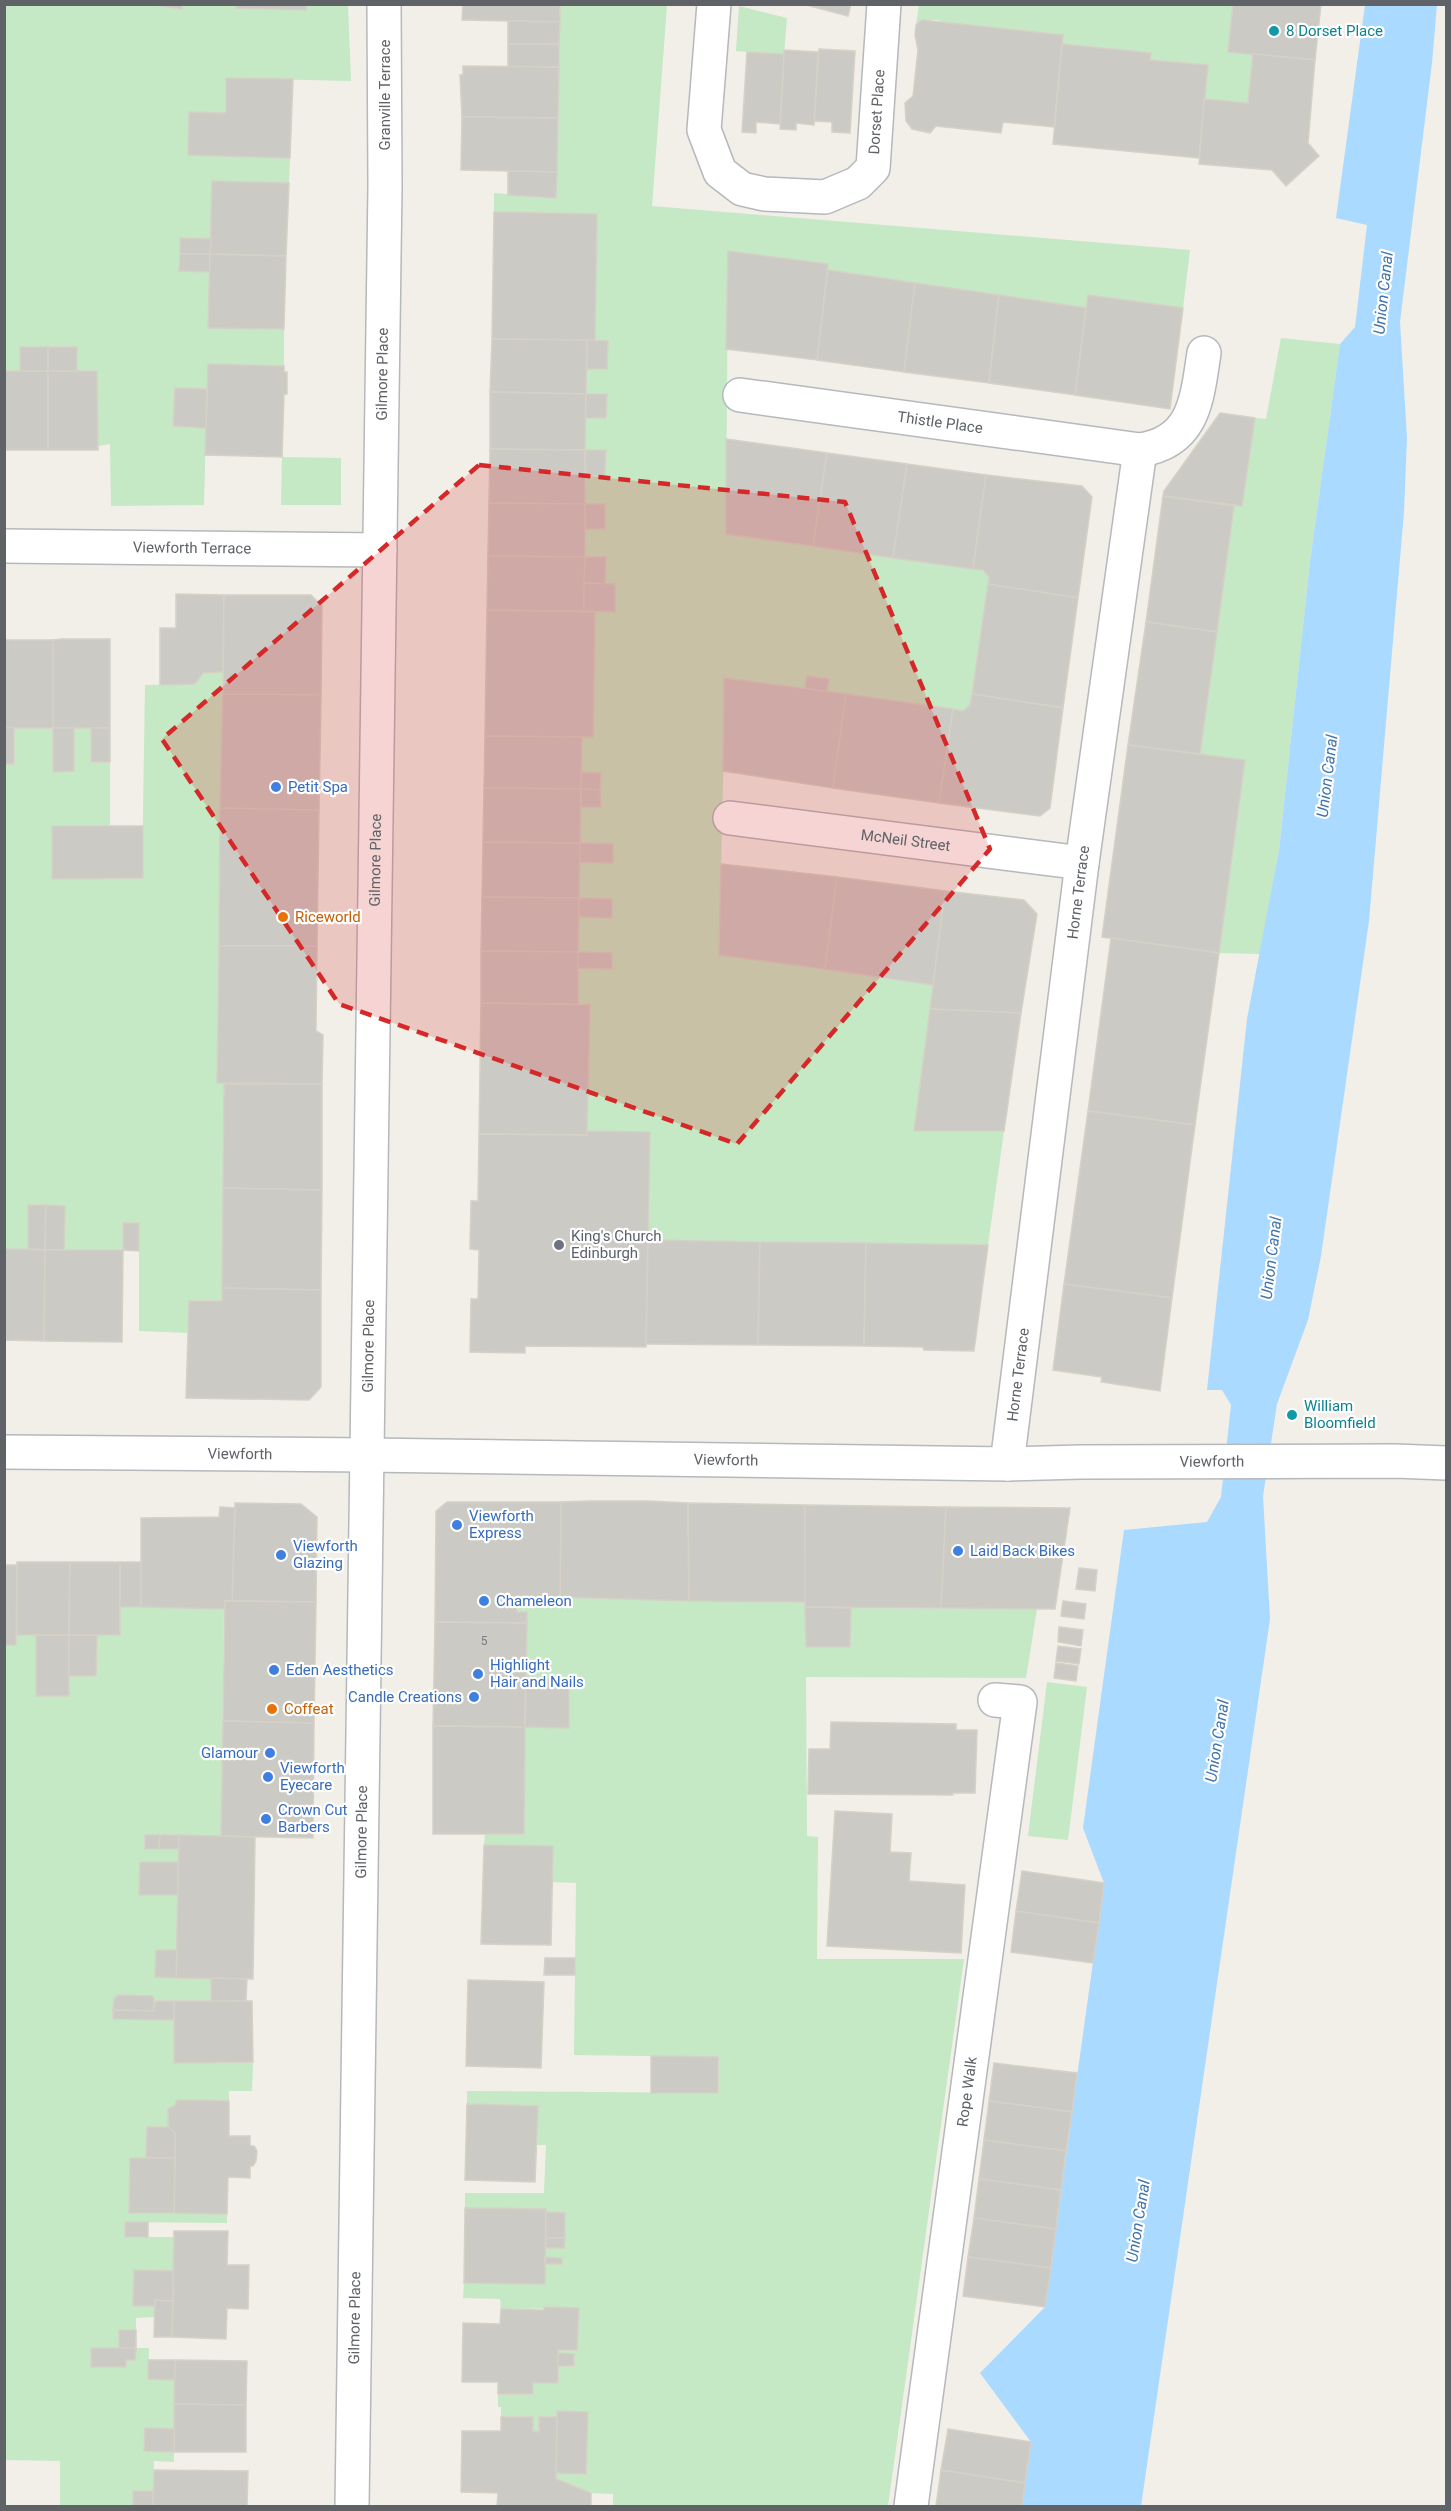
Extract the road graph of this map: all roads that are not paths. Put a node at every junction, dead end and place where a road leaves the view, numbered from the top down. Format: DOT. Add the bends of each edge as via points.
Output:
graph roads {
  1 [pos="384,4"];
  2 [pos="714,4"];
  3 [pos="884,4"];
  4 [pos="385,186"];
  5 [pos="1204,353"];
  6 [pos="740,395"];
  7 [pos="1140,450"];
  8 [pos="4,546"];
  9 [pos="380,550"];
  10 [pos="730,818"];
  11 [pos="1082,863"];
  12 [pos="4,1452"];
  13 [pos="368,1455"];
  14 [pos="1446,1463"];
  15 [pos="1007,1464"];
  16 [pos="995,1700"];
  17 [pos="352,2506"];
  18 [pos="911,2506"];
  1 -- 4 [label="street, Granville Terrace"];
  2 -- 3 [label="street, Dorset Place" via="704,130 720,172 742,189 825,197 858,183 873,168"];
  4 -- 9 [label="street, Gilmore Place"];
  5 -- 7 [label="street" via="1196,404 1186,424 1162,444"];
  6 -- 7 [label="street, Thistle Place"];
  7 -- 11 [label="street, Horne Terrace"];
  8 -- 9 [label="street, Viewforth Terrace"];
  9 -- 13 [label="street, Gilmore Place"];
  10 -- 11 [label="street, McNeil Street"];
  11 -- 15 [label="street, Horne Terrace"];
  12 -- 13 [label="street, Viewforth"];
  13 -- 15 [label="street, Viewforth"];
  13 -- 17 [label="street, Gilmore Place"];
  14 -- 15 [label="street, Viewforth"];
  16 -- 18 [label="street, Rope Walk" via="1020,1702"];
}
